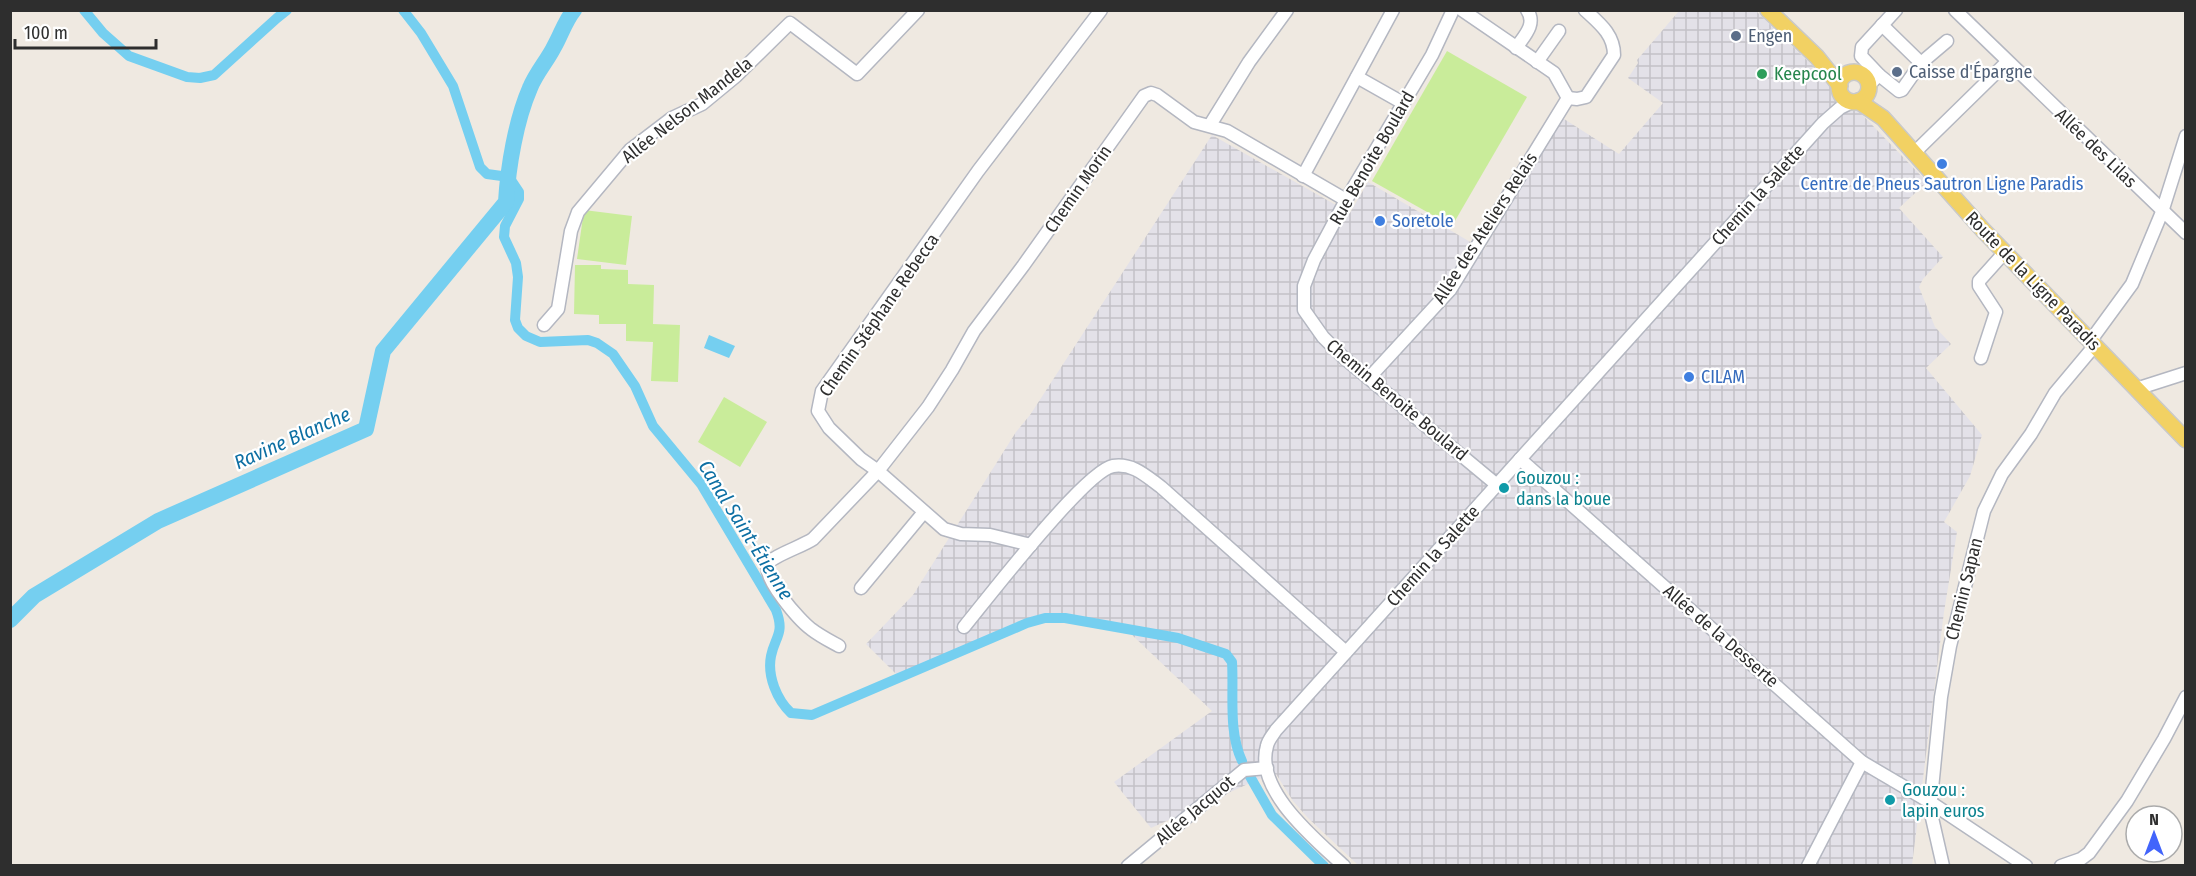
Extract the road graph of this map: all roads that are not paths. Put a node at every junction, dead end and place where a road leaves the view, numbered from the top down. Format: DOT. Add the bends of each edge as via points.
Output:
graph roads {
  1 [pos="918,10"];
  2 [pos="1101,10"];
  3 [pos="1287,10"];
  4 [pos="1393,10"];
  5 [pos="1453,10"];
  6 [pos="1462,10"];
  7 [pos="1527,10"];
  8 [pos="1585,10"];
  9 [pos="1768,10"];
  10 [pos="1896,10"];
  11 [pos="1955,10"];
  12 [pos="1882,25"];
  13 [pos="1560,31"];
  14 [pos="1947,40"];
  15 [pos="1516,48"];
  16 [pos="1538,62"];
  17 [pos="2007,62"];
  18 [pos="1921,63"];
  19 [pos="1357,77"];
  20 [pos="1842,83"];
  21 [pos="1866,91"];
  22 [pos="1568,98"];
  23 [pos="1403,103"];
  24 [pos="1823,123"];
  25 [pos="1210,125"];
  26 [pos="2186,136"];
  27 [pos="1914,153"];
  28 [pos="1304,176"];
  29 [pos="1346,200"];
  30 [pos="2163,212"];
  31 [pos="2186,233"];
  32 [pos="2005,252"];
  33 [pos="1304,310"];
  34 [pos="544,325"];
  35 [pos="2092,343"];
  36 [pos="1981,358"];
  37 [pos="2186,373"];
  38 [pos="1369,378"];
  39 [pos="2136,388"];
  40 [pos="2186,440"];
  41 [pos="1520,459"];
  42 [pos="878,471"];
  43 [pos="1497,485"];
  44 [pos="924,512"];
  45 [pos="1031,545"];
  46 [pos="861,588"];
  47 [pos="964,627"];
  48 [pos="839,646"];
  49 [pos="1346,652"];
  50 [pos="2186,697"];
  51 [pos="1862,762"];
  52 [pos="1266,768"];
  53 [pos="1930,802"];
  54 [pos="1128,866"];
  55 [pos="1344,866"];
  56 [pos="1808,866"];
  57 [pos="1943,866"];
  58 [pos="2026,866"];
  59 [pos="2061,866"];
  1 -- 34 [label="street, Allée Nelson Mandela" via="857,74 790,23 702,104 672,118 630,150 578,212 571,231 558,309"];
  2 -- 42 [label="street, Chemin Stéphane Rebecca" via="978,171 822,391 818,409 823,421"];
  3 -- 25 [label="street"];
  4 -- 19 [label="street"];
  5 -- 23 [label="street, Rue Benoite Boulard"];
  6 -- 15 [label="street"];
  7 -- 15 [label="street" via="1530,28"];
  8 -- 22 [label="street" via="1611,38 1614,54 1587,97"];
  9 -- 20 [label="main road"];
  10 -- 12 [label="street"];
  11 -- 17 [label="street, Allée des Lilas"];
  12 -- 18 [label="street"];
  12 -- 21 [label="street" via="1862,47"];
  13 -- 16 [label="street"];
  14 -- 18 [label="street"];
  15 -- 16 [label="street"];
  16 -- 22 [label="street" via="1554,73"];
  17 -- 27 [label="street"];
  17 -- 30 [label="street, Allée des Lilas"];
  18 -- 21 [label="street" via="1899,91"];
  19 -- 23 [label="street"];
  19 -- 28 [label="street"];
  20 -- 21 [label="main road" via="1845,98"];
  20 -- 21 [label="main road" via="1857,72 1863,75"];
  20 -- 24 [label="street, Chemin la Salette"];
  21 -- 24 [label="street, Chemin la Salette"];
  21 -- 27 [label="main road, Route de la Ligne Paradis" via="1883,118"];
  22 -- 38 [label="street, Allée des Ateliers Relais" via="1450,290"];
  23 -- 29 [label="street, Rue Benoite Boulard"];
  24 -- 41 [label="street, Chemin la Salette"];
  25 -- 28 [label="street, Chemin Morin"];
  25 -- 42 [label="street, Chemin Morin" via="1194,122 1157,95 1144,96 974,331 928,407"];
  26 -- 30 [label="street, Chemin Sapan"];
  27 -- 32 [label="main road, Route de la Ligne Paradis"];
  28 -- 29 [label="street, Chemin Morin"];
  29 -- 33 [label="street, Rue Benoite Boulard" via="1304,286"];
  30 -- 31 [label="street, Allée des Lilas"];
  30 -- 35 [label="street, Chemin Sapan" via="2132,284"];
  32 -- 35 [label="main road, Route de la Ligne Paradis"];
  32 -- 36 [label="street" via="1979,281 1996,312"];
  33 -- 38 [label="street, Chemin Benoite Boulard" via="1323,337"];
  35 -- 39 [label="main road, Route de la Ligne Paradis"];
  35 -- 53 [label="street, Chemin Sapan" via="2091,350 2055,393 2002,474 1984,511 1950,646"];
  37 -- 39 [label="street"];
  38 -- 43 [label="street, Chemin Benoite Boulard"];
  39 -- 40 [label="main road, Route de la Ligne Paradis"];
  41 -- 43 [label="street, Chemin la Salette"];
  41 -- 51 [label="street, Allée de la Desserte"];
  42 -- 44 [label="street, Chemin Stéphane Rebecca"];
  42 -- 48 [label="street" via="813,539 771,560 767,569 795,615"];
  43 -- 49 [label="street, Chemin la Salette"];
  44 -- 45 [label="street, Chemin Stéphane Rebecca" via="951,532 990,535"];
  44 -- 46 [label="street"];
  45 -- 47 [label="street"];
  45 -- 49 [label="street" via="1103,469 1120,465 1139,470"];
  49 -- 52 [label="street, Chemin la Salette" via="1276,729 1267,746"];
  50 -- 59 [label="street" via="2127,801 2089,853"];
  51 -- 53 [label="street, Allée de la Desserte"];
  51 -- 56 [label="street"];
  52 -- 54 [label="street, Allée Jacquot" via="1244,770"];
  52 -- 55 [label="street" via="1272,788 1294,816"];
  53 -- 57 [label="street, Chemin Sapan"];
  53 -- 58 [label="street, Allée de la Desserte"];
}
